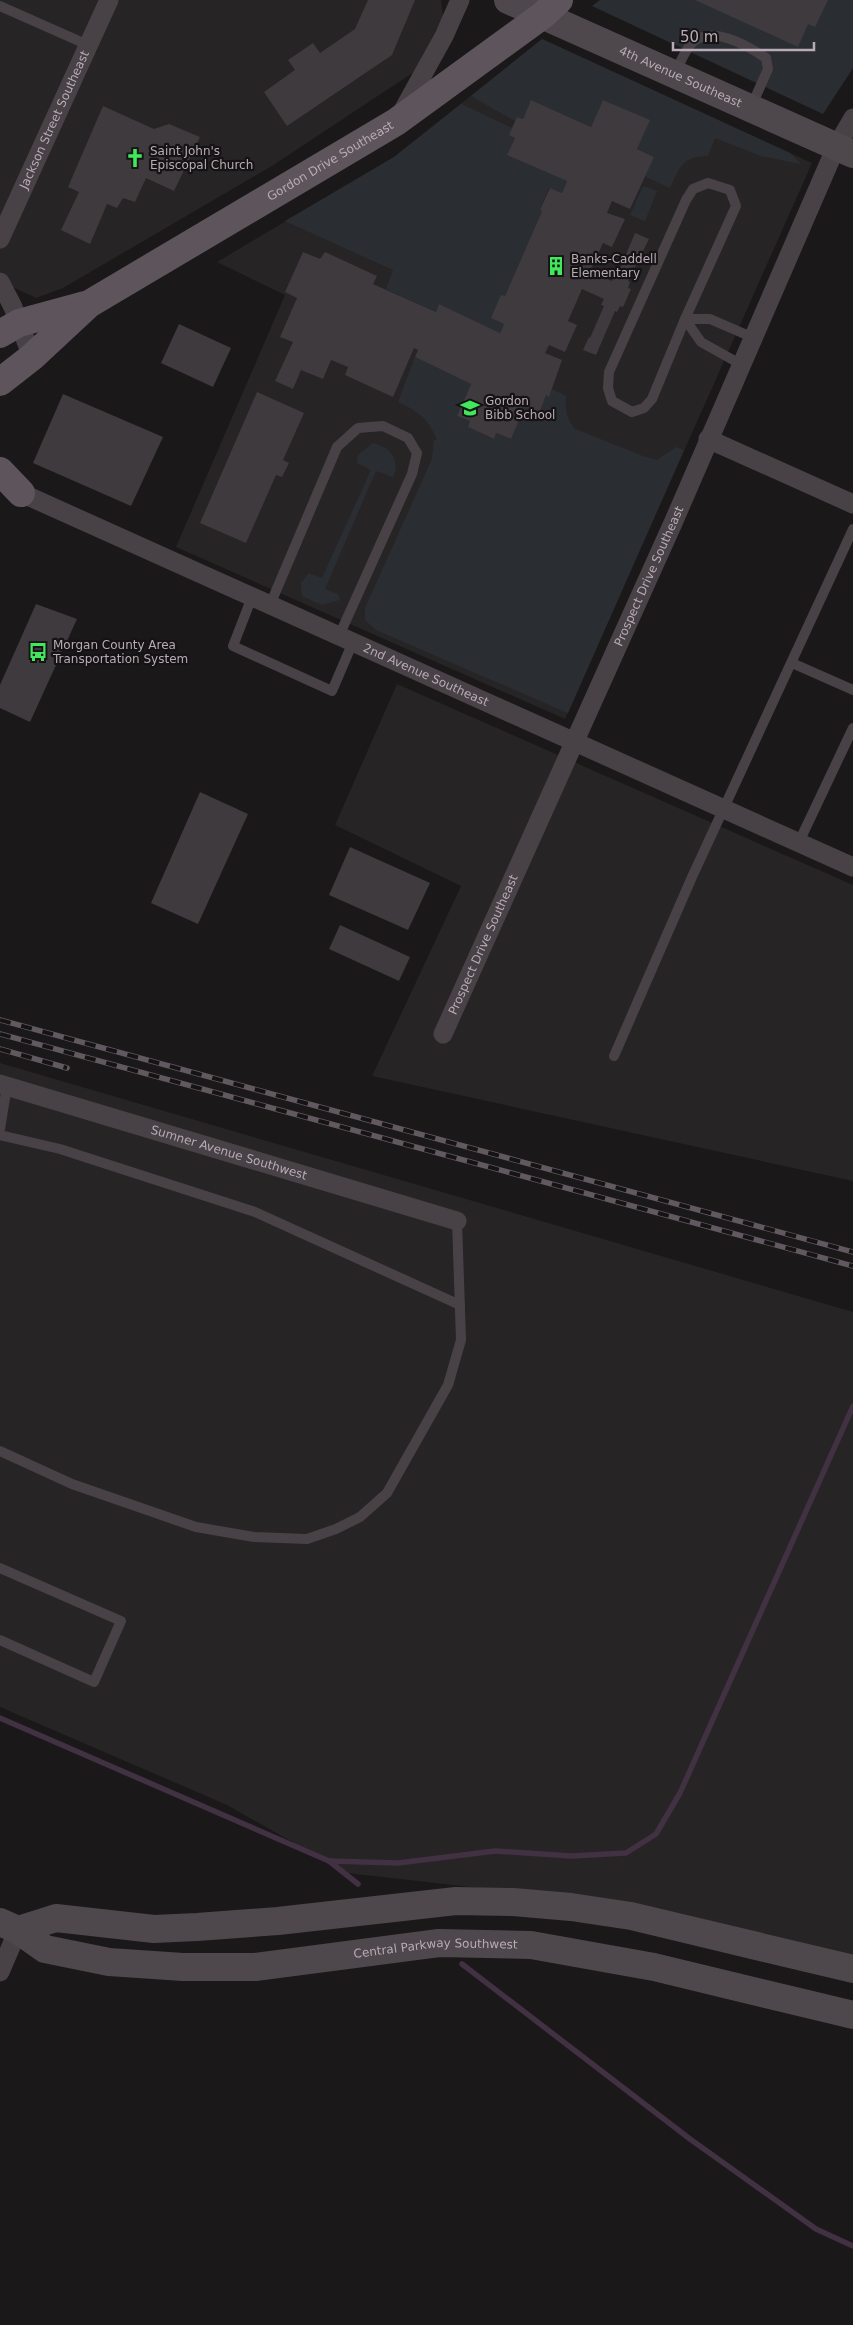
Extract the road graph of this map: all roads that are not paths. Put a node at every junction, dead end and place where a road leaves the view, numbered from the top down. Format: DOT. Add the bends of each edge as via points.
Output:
graph roads {
  1 [pos="109,0"];
  2 [pos="460,0"];
  3 [pos="508,0"];
  4 [pos="0,6"];
  5 [pos="551,8"];
  6 [pos="88,45"];
  7 [pos="674,74"];
  8 [pos="750,108"];
  9 [pos="853,118"];
  10 [pos="396,122"];
  11 [pos="845,150"];
  12 [pos="0,239"];
  13 [pos="0,282"];
  14 [pos="89,304"];
  15 [pos="685,319"];
  16 [pos="10,329"];
  17 [pos="754,338"];
  18 [pos="32,357"];
  19 [pos="742,365"];
  20 [pos="0,382"];
  21 [pos="708,439"];
  22 [pos="0,471"];
  23 [pos="10,488"];
  24 [pos="853,504"];
  25 [pos="853,530"];
  26 [pos="252,597"];
  27 [pos="270,605"];
  28 [pos="346,639"];
  29 [pos="792,663"];
  30 [pos="853,690"];
  31 [pos="853,728"];
  32 [pos="573,741"];
  33 [pos="724,809"];
  34 [pos="799,842"];
  35 [pos="853,867"];
  36 [pos="442,1034"];
  37 [pos="614,1056"];
  38 [pos="3,1085"];
  39 [pos="0,1129"];
  40 [pos="0,1135"];
  41 [pos="457,1221"];
  42 [pos="460,1305"];
  43 [pos="0,1452"];
  44 [pos="0,1568"];
  45 [pos="0,1640"];
  46 [pos="9,1926"];
  47 [pos="853,1969"];
  48 [pos="0,1972"];
  49 [pos="853,2015"];
  1 -- 6 [label="street, Jackson Street Southeast"];
  2 -- 10 [label="street" via="444,36"];
  3 -- 5 [label="street, 4th Avenue Southeast"];
  4 -- 6 [label="lane"];
  5 -- 7 [label="street, 4th Avenue Southeast"];
  5 -- 10 [label="main road, Gordon Drive Southeast"];
  6 -- 12 [label="street, Jackson Street Southeast"];
  7 -- 8 [label="street, 4th Avenue Southeast"];
  7 -- 8 [label="lane" via="692,43 705,36 721,37 753,49 766,58 768,69"];
  8 -- 11 [label="street, 4th Avenue Southeast"];
  9 -- 11 [label="street, Prospect Drive Southeast"];
  10 -- 14 [label="main road, Gordon Drive Southeast"];
  11 -- 17 [label="street, Prospect Drive Southeast"];
  13 -- 16 [label="street"];
  14 -- 16 [label="main road, Gordon Drive Southeast"];
  14 -- 18 [label="main road, Gordon Drive Southeast"];
  15 -- 15 [label="lane" via="736,206 730,190 708,184 693,189 686,200 610,372 608,388 612,402 632,412 644,408 652,399"];
  15 -- 17 [label="lane" via="710,319"];
  15 -- 19 [label="lane" via="701,342"];
  16 -- 18 [label="street"];
  17 -- 19 [label="street, Prospect Drive Southeast"];
  18 -- 20 [label="main road, Gordon Drive Southeast"];
  19 -- 21 [label="street, Prospect Drive Southeast"];
  21 -- 24 [label="street"];
  21 -- 32 [label="street, Prospect Drive Southeast"];
  22 -- 23 [label="main road"];
  23 -- 26 [label="street, 2nd Avenue Southeast"];
  25 -- 29 [label="lane"];
  26 -- 27 [label="street, 2nd Avenue Southeast"];
  26 -- 28 [label="lane" via="233,646 332,691"];
  27 -- 28 [label="street, 2nd Avenue Southeast"];
  27 -- 28 [label="lane" via="337,447 358,428 383,426 408,438 417,453 412,474"];
  28 -- 32 [label="street, 2nd Avenue Southeast"];
  29 -- 30 [label="lane"];
  29 -- 33 [label="lane"];
  31 -- 34 [label="lane"];
  32 -- 33 [label="street, 2nd Avenue Southeast"];
  32 -- 36 [label="street, Prospect Drive Southeast"];
  33 -- 34 [label="street, 2nd Avenue Southeast"];
  33 -- 37 [label="lane"];
  34 -- 35 [label="street, 2nd Avenue Southeast"];
  38 -- 39 [label="lane"];
  38 -- 41 [label="street, Sumner Avenue Southwest"];
  40 -- 42 [label="lane" via="60,1149 255,1212"];
  41 -- 42 [label="lane"];
  42 -- 43 [label="lane" via="461,1340 448,1385 387,1493 360,1517 307,1539 254,1537 196,1527 72,1484"];
  44 -- 45 [label="lane" via="120,1621 94,1682"];
  46 -- 47 [label="street" via="56,1918 154,1929 180,1928 278,1921 456,1901 513,1902 631,1916"];
  46 -- 48 [label="street"];
  46 -- 49 [label="street, Central Parkway Southwest" via="45,1949 109,1962 183,1967 255,1968 439,1943 530,1945 654,1967"];
}
